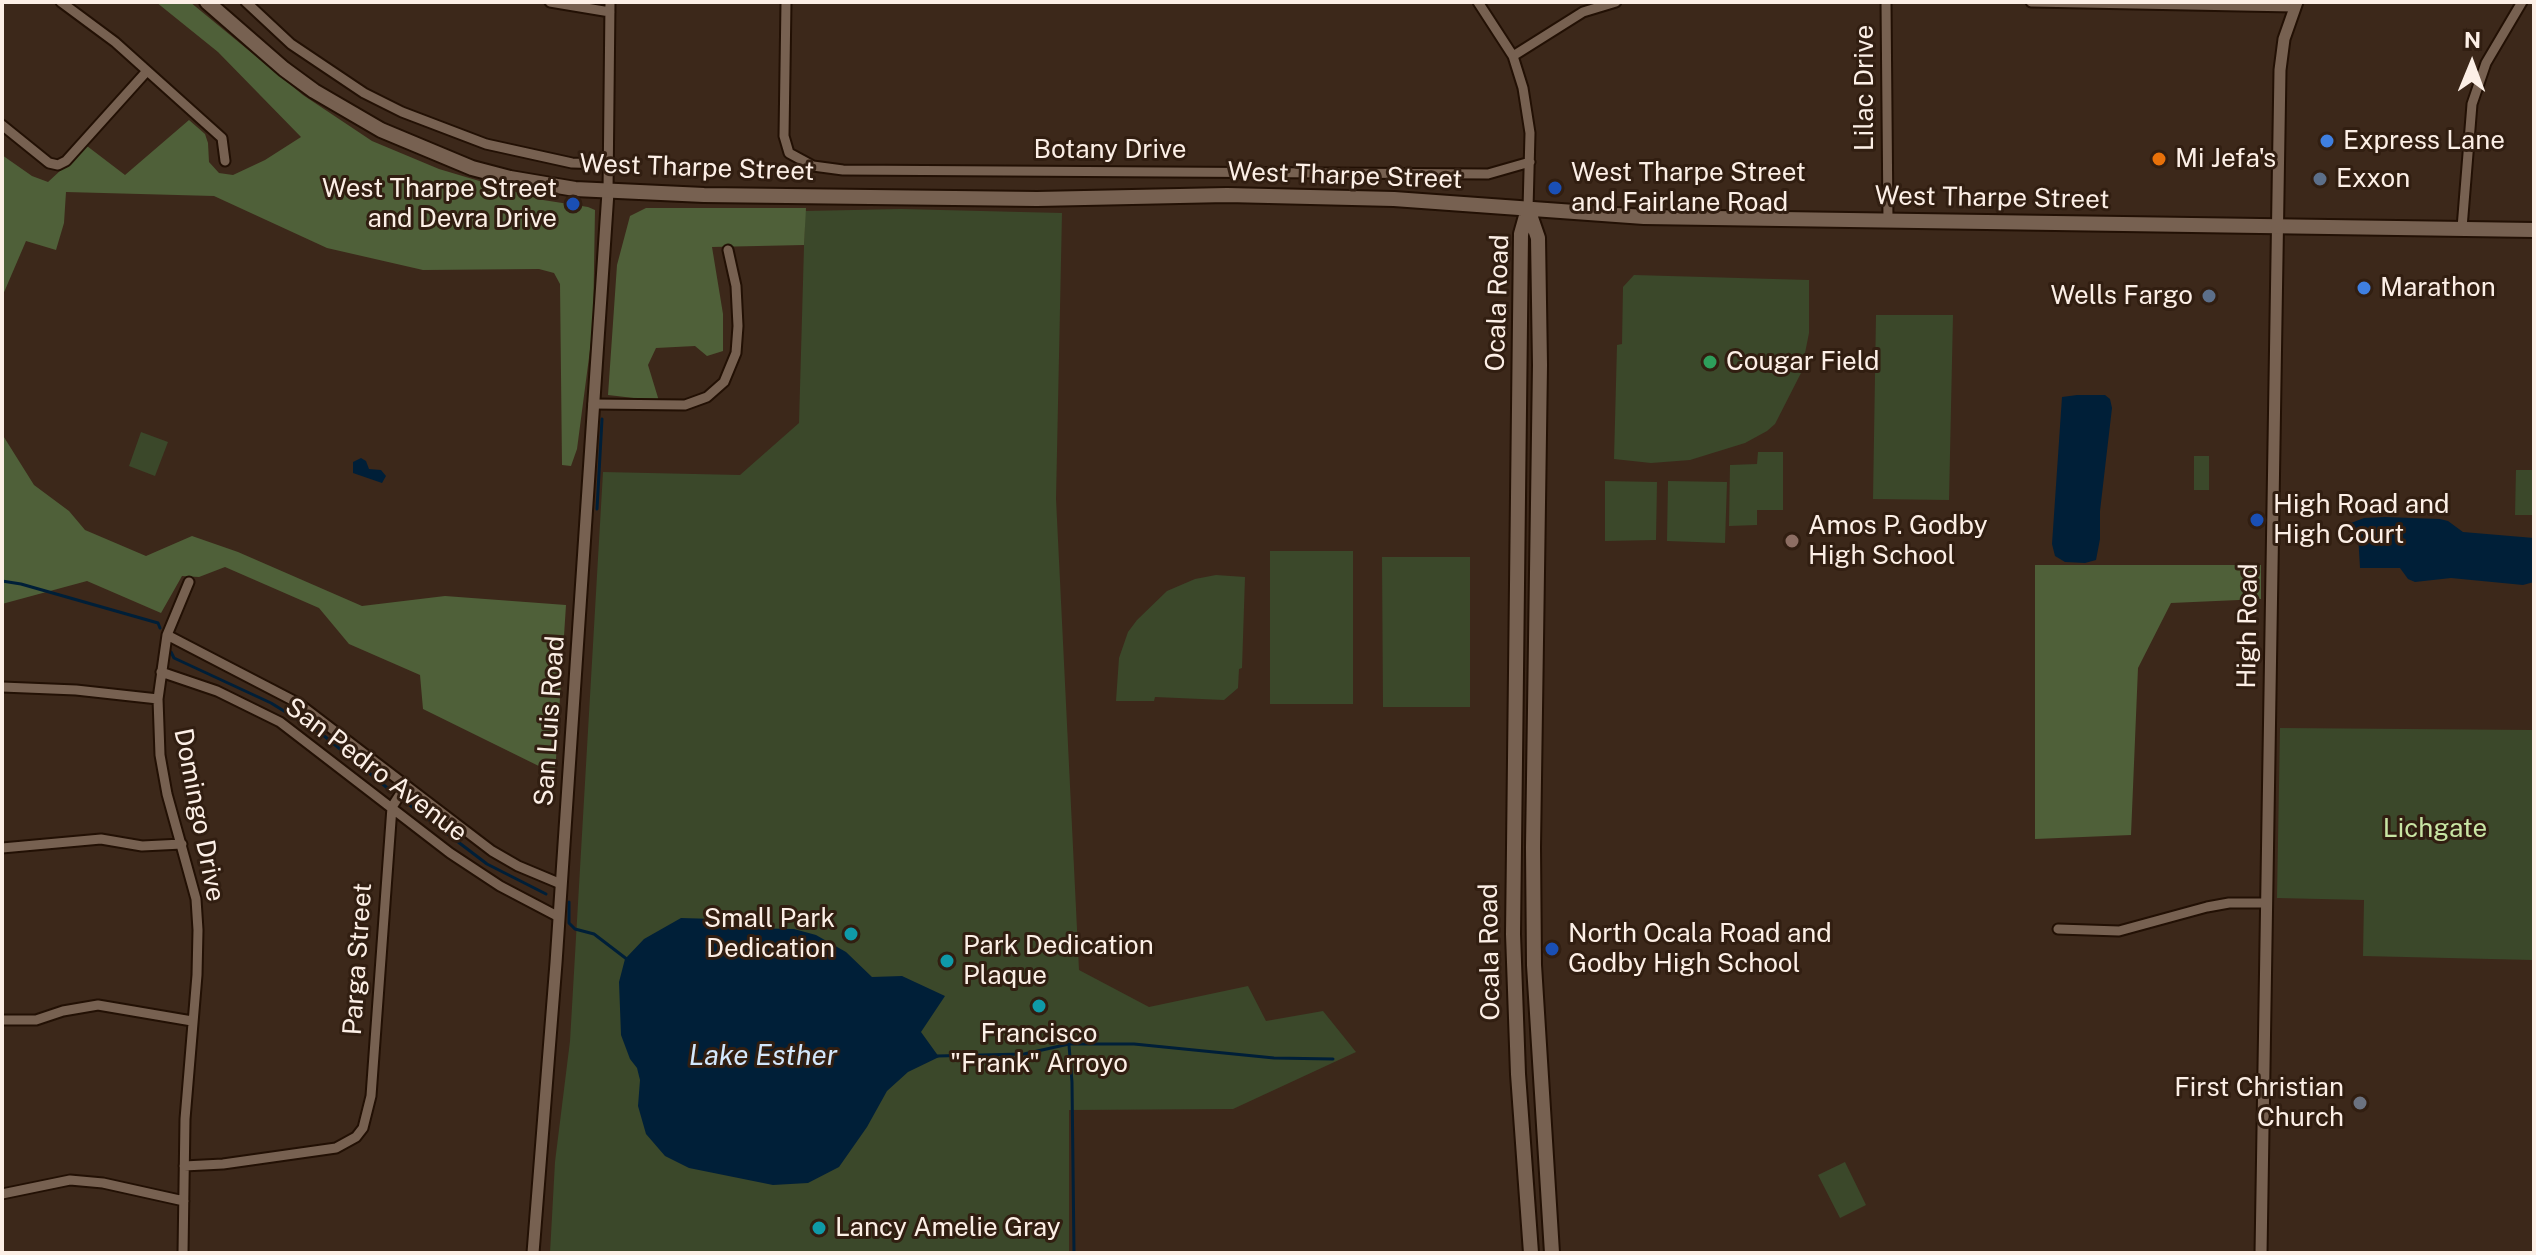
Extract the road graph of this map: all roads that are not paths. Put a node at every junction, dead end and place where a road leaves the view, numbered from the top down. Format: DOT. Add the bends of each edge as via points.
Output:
graph roads {
  1 [pos="61,2"];
  2 [pos="207,2"];
  3 [pos="246,2"];
  4 [pos="550,2"];
  5 [pos="786,2"];
  6 [pos="1478,2"];
  7 [pos="1616,2"];
  8 [pos="1886,2"];
  9 [pos="2031,2"];
  10 [pos="2522,2"];
  11 [pos="2296,5"];
  12 [pos="610,7"];
  13 [pos="1513,56"];
  14 [pos="147,71"];
  15 [pos="2,125"];
  16 [pos="225,161"];
  17 [pos="1530,162"];
  18 [pos="608,164"];
  19 [pos="608,192"];
  20 [pos="1528,209"];
  21 [pos="1888,221"];
  22 [pos="2276,225"];
  23 [pos="2462,228"];
  24 [pos="2534,230"];
  25 [pos="728,250"];
  26 [pos="593,404"];
  27 [pos="1518,444"];
  28 [pos="1539,445"];
  29 [pos="189,582"];
  30 [pos="167,635"];
  31 [pos="161,672"];
  32 [pos="2,687"];
  33 [pos="158,699"];
  34 [pos="406,785"];
  35 [pos="392,807"];
  36 [pos="1513,819"];
  37 [pos="1534,819"];
  38 [pos="182,844"];
  39 [pos="1512,847"];
  40 [pos="1533,847"];
  41 [pos="2,848"];
  42 [pos="561,884"];
  43 [pos="2266,903"];
  44 [pos="559,917"];
  45 [pos="2058,929"];
  46 [pos="1515,1006"];
  47 [pos="1537,1016"];
  48 [pos="2,1020"];
  49 [pos="192,1021"];
  50 [pos="1544,1148"];
  51 [pos="1524,1150"];
  52 [pos="184,1166"];
  53 [pos="1546,1168"];
  54 [pos="1525,1170"];
  55 [pos="2,1194"];
  56 [pos="184,1201"];
  57 [pos="183,1253"];
  58 [pos="533,1253"];
  59 [pos="1531,1253"];
  60 [pos="1552,1253"];
  61 [pos="2261,1253"];
  1 -- 14 [label="street"];
  2 -- 19 [label="main road, West Tharpe Street" via="294,76 381,130 472,168"];
  3 -- 18 [label="street" via="291,44 402,112 499,148 572,163"];
  4 -- 12 [label="street"];
  5 -- 17 [label="street, Botany Drive" via="784,136 789,153 807,164 843,170 1488,174"];
  6 -- 13 [label="street"];
  7 -- 13 [label="street" via="1583,12"];
  8 -- 21 [label="street, Lilac Drive"];
  9 -- 11 [label="street"];
  10 -- 23 [label="street" via="2486,63 2472,104"];
  11 -- 22 [label="street, High Road" via="2280,70"];
  12 -- 18 [label="street"];
  13 -- 17 [label="street" via="1526,105"];
  14 -- 15 [label="street" via="66,161 53,165"];
  14 -- 16 [label="street" via="222,138"];
  17 -- 20 [label="street"];
  18 -- 19 [label="street"];
  19 -- 20 [label="main road, West Tharpe Street" via="1037,199 1242,195"];
  19 -- 26 [label="street, San Luis Road"];
  20 -- 21 [label="main road, West Tharpe Street" via="1644,217"];
  20 -- 27 [label="main road, Ocala Road" via="1521,234"];
  20 -- 28 [label="main road, Ocala Road" via="1538,238"];
  21 -- 22 [label="main road, West Tharpe Street"];
  22 -- 23 [label="main road, West Tharpe Street"];
  22 -- 43 [label="street, High Road"];
  23 -- 24 [label="main road, West Tharpe Street"];
  25 -- 26 [label="street" via="738,326 736,353 724,382 707,397 685,405"];
  26 -- 42 [label="street, San Luis Road"];
  27 -- 28 [label="main road"];
  27 -- 36 [label="main road, Ocala Road"];
  28 -- 37 [label="main road, Ocala Road"];
  29 -- 30 [label="street, Domingo Drive"];
  30 -- 31 [label="street, Domingo Drive"];
  30 -- 34 [label="street, San Pedro Avenue" via="298,703"];
  31 -- 33 [label="street, Domingo Drive"];
  31 -- 35 [label="street, San Pedro Avenue" via="217,691 280,722"];
  32 -- 33 [label="street"];
  33 -- 38 [label="street, Domingo Drive" via="160,755"];
  34 -- 35 [label="street, Parga Street"];
  34 -- 42 [label="street, San Pedro Avenue" via="492,851"];
  35 -- 44 [label="street, San Pedro Avenue" via="476,871"];
  35 -- 52 [label="street, Parga Street" via="371,1096 363,1128 336,1148"];
  36 -- 37 [label="main road"];
  36 -- 39 [label="main road, Ocala Road"];
  37 -- 40 [label="main road, Ocala Road"];
  38 -- 41 [label="street" via="142,846 101,839"];
  38 -- 49 [label="street, Domingo Drive" via="198,930"];
  39 -- 40 [label="main road"];
  39 -- 46 [label="main road, Ocala Road"];
  40 -- 47 [label="main road, Ocala Road"];
  42 -- 44 [label="street, San Luis Road"];
  43 -- 45 [label="street" via="2207,907 2119,931"];
  43 -- 61 [label="street, High Road"];
  44 -- 58 [label="street, San Luis Road"];
  46 -- 47 [label="main road"];
  46 -- 51 [label="main road, Ocala Road"];
  47 -- 50 [label="main road, Ocala Road"];
  48 -- 49 [label="street" via="36,1020 98,1005"];
  49 -- 52 [label="street, Domingo Drive"];
  50 -- 51 [label="main road"];
  50 -- 53 [label="main road, Ocala Road"];
  51 -- 54 [label="main road, Ocala Road"];
  52 -- 56 [label="street, Domingo Drive"];
  53 -- 54 [label="main road"];
  53 -- 60 [label="main road, Ocala Road"];
  54 -- 59 [label="main road, Ocala Road"];
  55 -- 56 [label="street" via="70,1180"];
  56 -- 57 [label="street, Domingo Drive"];
}
